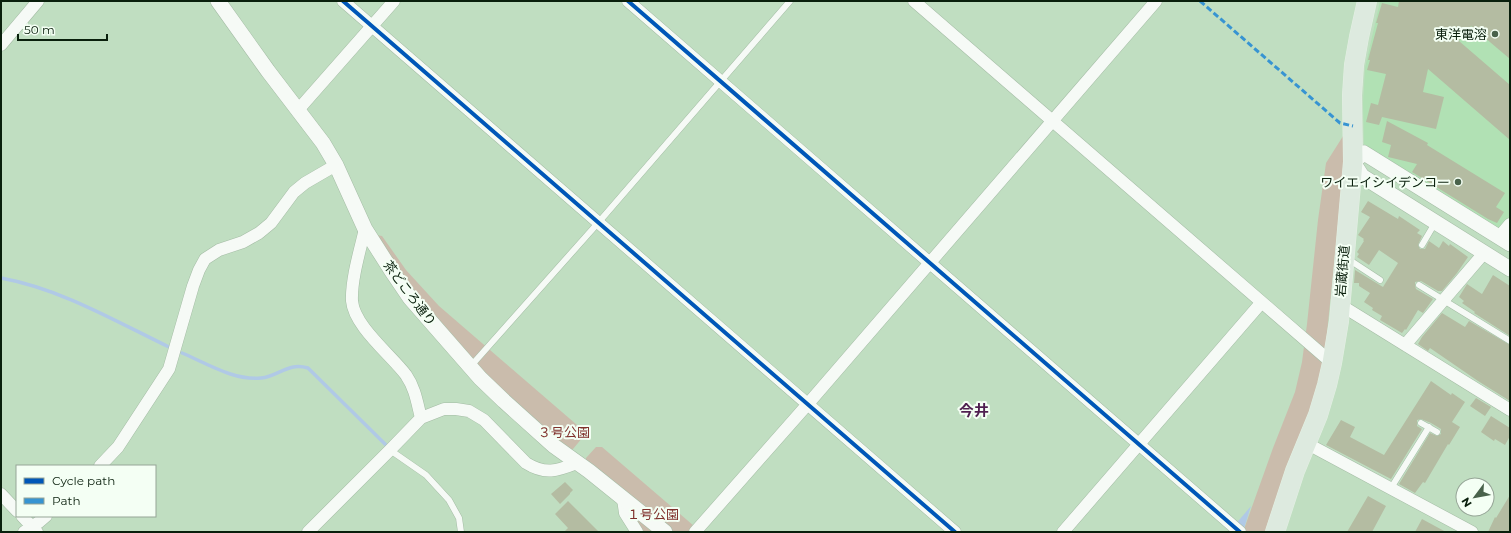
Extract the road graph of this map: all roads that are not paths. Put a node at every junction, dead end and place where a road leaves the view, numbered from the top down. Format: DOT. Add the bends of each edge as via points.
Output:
graph roads {
  1 [pos="38,1"];
  2 [pos="218,1"];
  3 [pos="343,1"];
  4 [pos="394,1"];
  5 [pos="628,1"];
  6 [pos="790,1"];
  7 [pos="914,1"];
  8 [pos="1156,1"];
  9 [pos="1368,1"];
  10 [pos="372,27"];
  11 [pos="1,45"];
  12 [pos="720,81"];
  13 [pos="298,110"];
  14 [pos="1052,120"];
  15 [pos="1353,162"];
  16 [pos="336,165"];
  17 [pos="1436,222"];
  18 [pos="598,223"];
  19 [pos="1510,224"];
  20 [pos="365,229"];
  21 [pos="1504,241"];
  22 [pos="1422,246"];
  23 [pos="1484,253"];
  24 [pos="1344,256"];
  25 [pos="930,262"];
  26 [pos="1510,269"];
  27 [pos="1380,280"];
  28 [pos="1420,285"];
  29 [pos="1444,300"];
  30 [pos="1262,303"];
  31 [pos="1340,304"];
  32 [pos="1510,341"];
  33 [pos="1405,345"];
  34 [pos="1332,363"];
  35 [pos="470,367"];
  36 [pos="807,405"];
  37 [pos="1510,410"];
  38 [pos="421,418"];
  39 [pos="1421,423"];
  40 [pos="1429,427"];
  41 [pos="1437,432"];
  42 [pos="1306,443"];
  43 [pos="1139,444"];
  44 [pos="390,450"];
  45 [pos="577,463"];
  46 [pos="101,465"];
  47 [pos="1391,488"];
  48 [pos="1,494"];
  49 [pos="623,499"];
  50 [pos="16,510"];
  51 [pos="23,517"];
  52 [pos="45,517"];
  53 [pos="31,530"];
  54 [pos="308,532"];
  55 [pos="461,532"];
  56 [pos="637,532"];
  57 [pos="665,532"];
  58 [pos="695,532"];
  59 [pos="955,532"];
  60 [pos="1063,532"];
  61 [pos="1240,532"];
  62 [pos="1274,532"];
  63 [pos="1472,532"];
  1 -- 11 [label="street"];
  2 -- 13 [label="street, 茶どころ通り"];
  3 -- 10 [label="street"];
  4 -- 10 [label="street"];
  5 -- 12 [label="street"];
  6 -- 12 [label="lane"];
  7 -- 14 [label="street"];
  8 -- 14 [label="street"];
  9 -- 15 [label="main road, 岩蔵街道" via="1354,65"];
  10 -- 13 [label="street"];
  10 -- 18 [label="street"];
  12 -- 18 [label="lane"];
  12 -- 25 [label="street"];
  13 -- 16 [label="street, 茶どころ通り"];
  14 -- 25 [label="street"];
  14 -- 30 [label="street"];
  15 -- 17 [label="street" via="1362,176"];
  15 -- 21 [label="street" via="1364,153"];
  15 -- 24 [label="main road, 岩蔵街道"];
  16 -- 20 [label="street, 茶どころ通り"];
  16 -- 46 [label="street" via="294,192 271,223 259,233 243,242 219,250 206,259 193,286 169,369 118,447"];
  17 -- 22 [label="lane"];
  17 -- 23 [label="street"];
  18 -- 35 [label="lane"];
  18 -- 36 [label="street"];
  19 -- 21 [label="street"];
  20 -- 35 [label="street, 茶どころ通り" via="410,298"];
  20 -- 38 [label="street" via="353,289 354,310 365,329 406,375 415,391"];
  23 -- 26 [label="street"];
  23 -- 29 [label="street"];
  24 -- 27 [label="lane"];
  24 -- 31 [label="main road, 岩蔵街道"];
  25 -- 36 [label="street"];
  25 -- 43 [label="street"];
  28 -- 29 [label="lane"];
  29 -- 32 [label="lane"];
  29 -- 33 [label="street"];
  30 -- 34 [label="street"];
  30 -- 43 [label="street"];
  31 -- 33 [label="street"];
  31 -- 34 [label="main road, 岩蔵街道"];
  33 -- 37 [label="street"];
  34 -- 42 [label="main road, 岩蔵街道" via="1323,400"];
  35 -- 45 [label="street, 茶どころ通り" via="543,436"];
  36 -- 58 [label="street"];
  36 -- 59 [label="street"];
  38 -- 44 [label="street"];
  38 -- 45 [label="street" via="444,409 469,411 484,420 533,467 541,470 559,470"];
  39 -- 40 [label="lane"];
  40 -- 41 [label="lane"];
  40 -- 47 [label="lane"];
  42 -- 47 [label="street"];
  42 -- 62 [label="main road, 岩蔵街道"];
  43 -- 60 [label="street"];
  43 -- 61 [label="street"];
  44 -- 54 [label="street"];
  44 -- 55 [label="lane" via="426,475 449,500 459,518"];
  45 -- 49 [label="street, 茶どころ通り"];
  47 -- 63 [label="street"];
  48 -- 50 [label="street"];
  49 -- 56 [label="street" via="625,513"];
  49 -- 57 [label="street, 茶どころ通り"];
  51 -- 53 [label="street"];
  52 -- 53 [label="street"];
}
